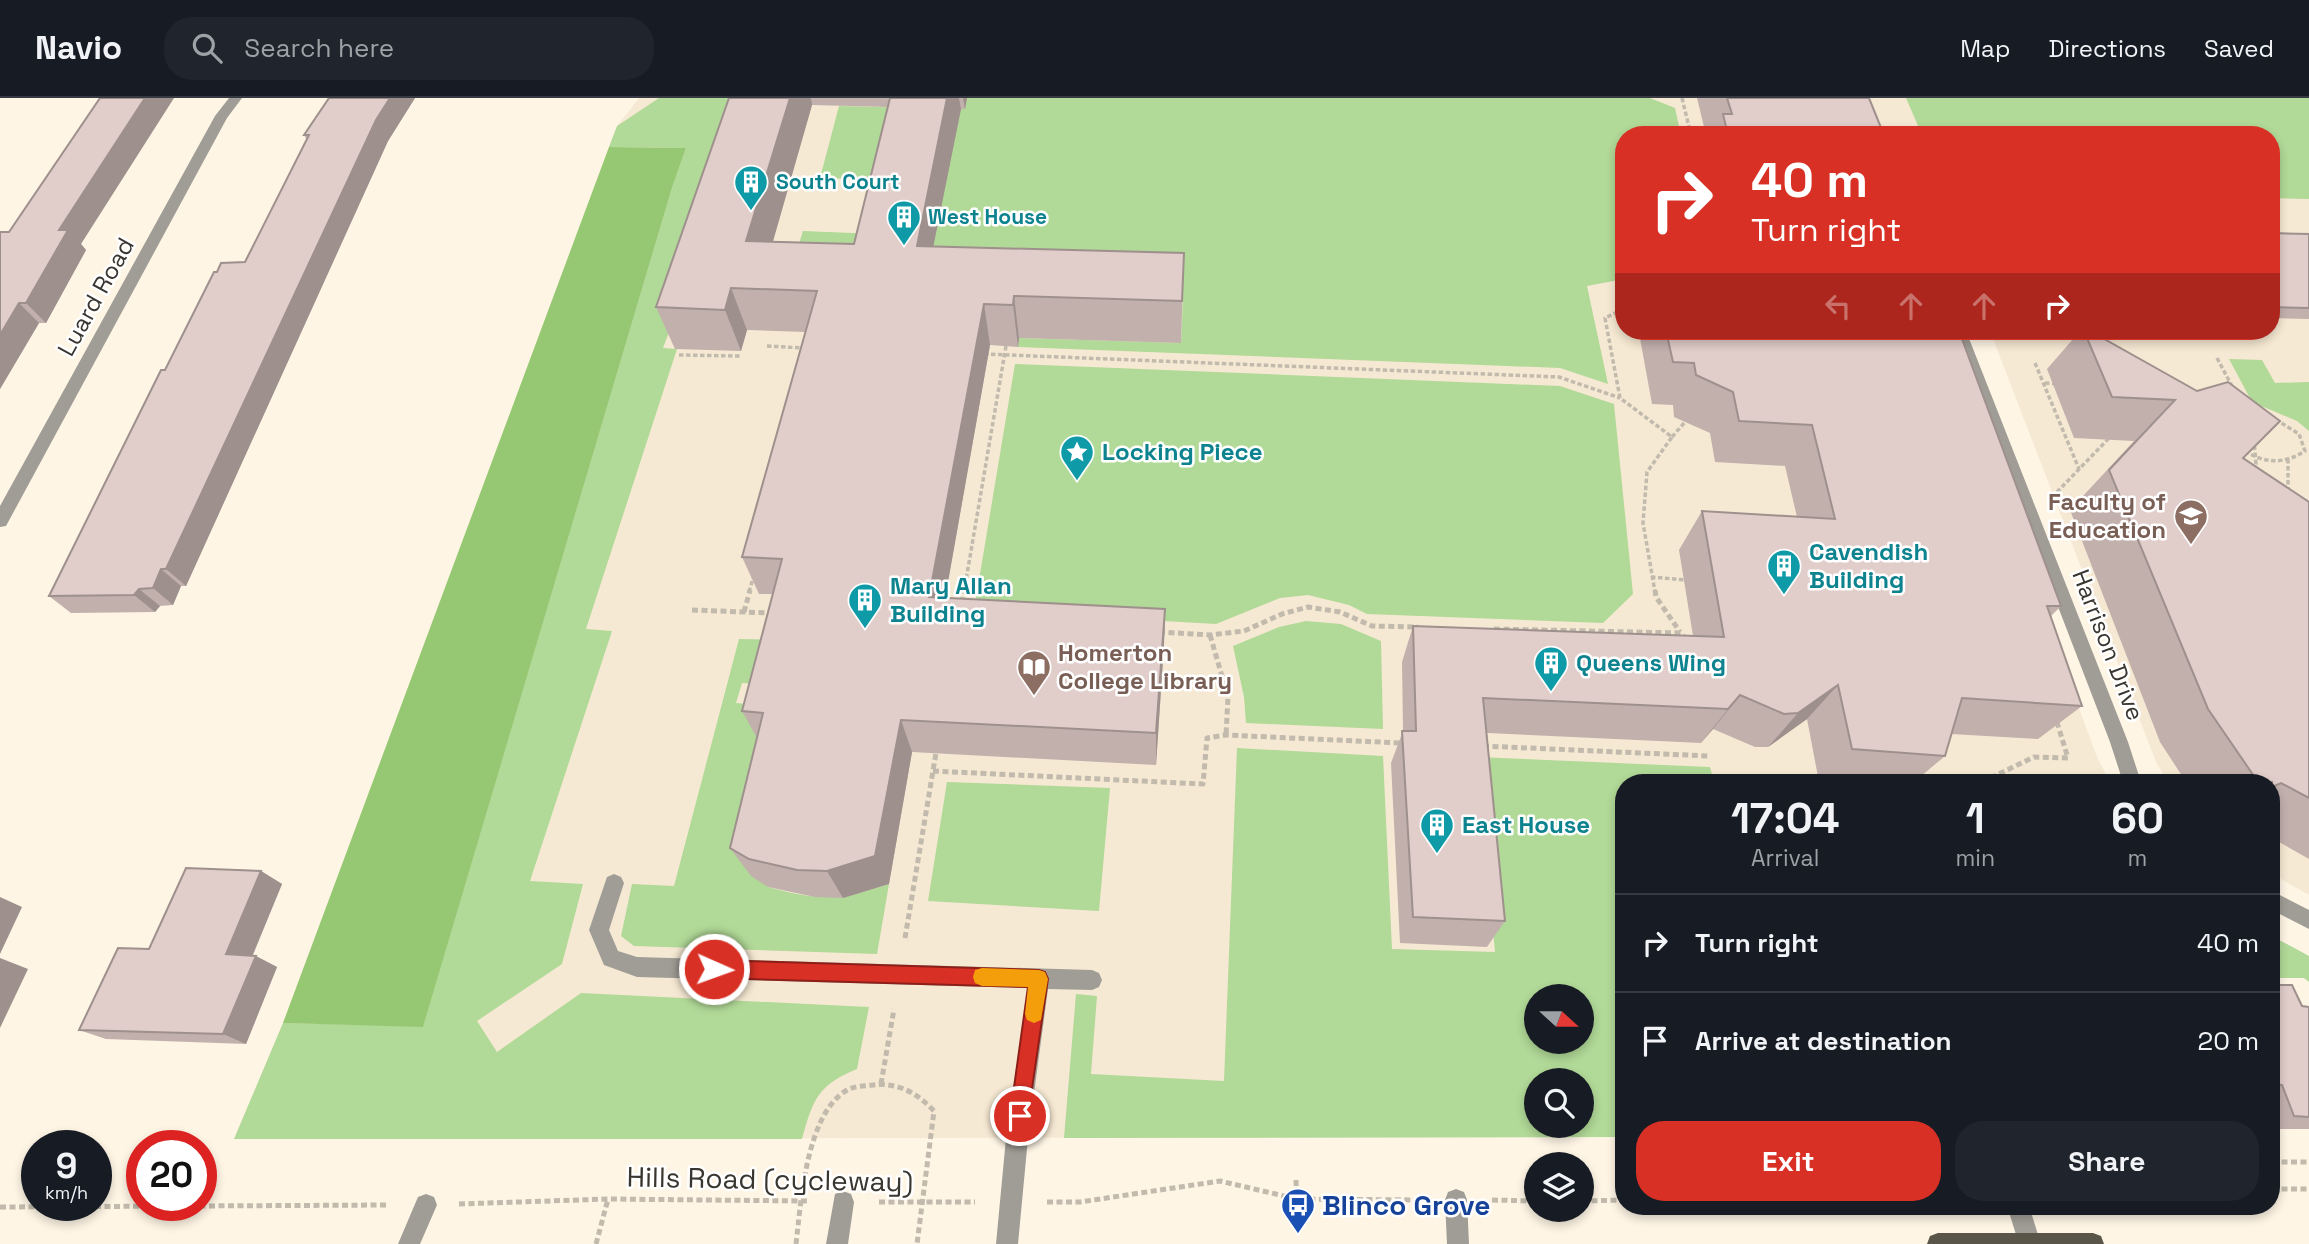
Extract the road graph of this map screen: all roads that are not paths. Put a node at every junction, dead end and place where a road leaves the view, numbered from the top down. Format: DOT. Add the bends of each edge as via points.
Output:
graph roads {
  1 [pos="236,98"];
  2 [pos="1963,340"];
  3 [pos="0,521"];
  4 [pos="2129,774"];
  5 [pos="614,883"];
  6 [pos="2280,904"];
  7 [pos="2309,920"];
  8 [pos="1039,979"];
  9 [pos="1092,980"];
  10 [pos="1456,1200"];
  11 [pos="843,1202"];
  12 [pos="426,1205"];
  13 [pos="2021,1215"];
  14 [pos="2030,1243"];
  15 [pos="409,1244"];
  16 [pos="838,1244"];
  17 [pos="1007,1244"];
  18 [pos="1458,1244"];
  19 [pos="1938,1244"];
  20 [pos="2093,1244"];
  1 -- 3 [label="street, Luard Road" via="221,116"];
  2 -- 4 [label="street, Harrison Drive"];
  5 -- 8 [label="street" via="599,930 611,958 637,967"];
  6 -- 7 [label="street"];
  8 -- 9 [label="street"];
  8 -- 17 [label="street"];
  10 -- 18 [label="street"];
  11 -- 16 [label="street"];
  12 -- 15 [label="street"];
  13 -- 14 [label="street"];
  14 -- 19 [label="main road"];
  14 -- 20 [label="main road"];
}
